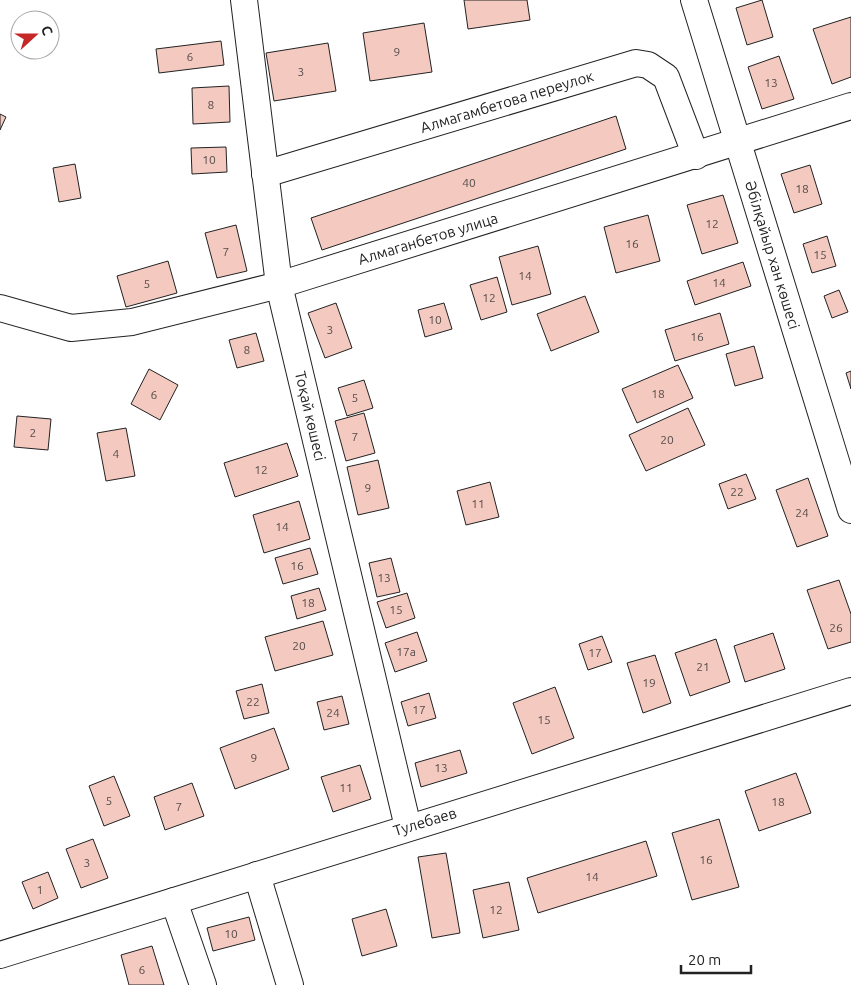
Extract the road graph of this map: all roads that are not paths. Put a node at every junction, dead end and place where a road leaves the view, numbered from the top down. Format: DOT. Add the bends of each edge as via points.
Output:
graph roads {
  1 [pos="244,0"];
  2 [pos="694,0"];
  3 [pos="851,106"];
  4 [pos="738,143"];
  5 [pos="696,156"];
  6 [pos="265,174"];
  7 [pos="279,285"];
  8 [pos="0,308"];
  9 [pos="851,510"];
  10 [pos="851,691"];
  11 [pos="408,827"];
  12 [pos="257,875"];
  13 [pos="174,901"];
  14 [pos="0,955"];
  15 [pos="203,985"];
  16 [pos="290,985"];
  1 -- 6 [label="street, Тоқай көшесі"];
  2 -- 4 [label="street, Әбілқайыр хан көшесі"];
  3 -- 4 [label="street, Алмаганбетов улица"];
  4 -- 5 [label="street, Алмаганбетов улица"];
  4 -- 9 [label="street, Әбілқайыр хан көшесі"];
  5 -- 6 [label="street, Алмагамбетова переулок" via="666,77 648,65 636,63"];
  5 -- 7 [label="street, Алмаганбетов улица"];
  6 -- 7 [label="street, Тоқай көшесі"];
  7 -- 8 [label="street, Алмаганбетов улица" via="132,322 71,328"];
  7 -- 11 [label="street, Тоқай көшесі"];
  10 -- 11 [label="street, Тулебаев"];
  11 -- 12 [label="street, Тулебаев"];
  12 -- 13 [label="street, Тулебаев"];
  12 -- 16 [label="street"];
  13 -- 14 [label="street, Тулебаев"];
  13 -- 15 [label="street"];
}
